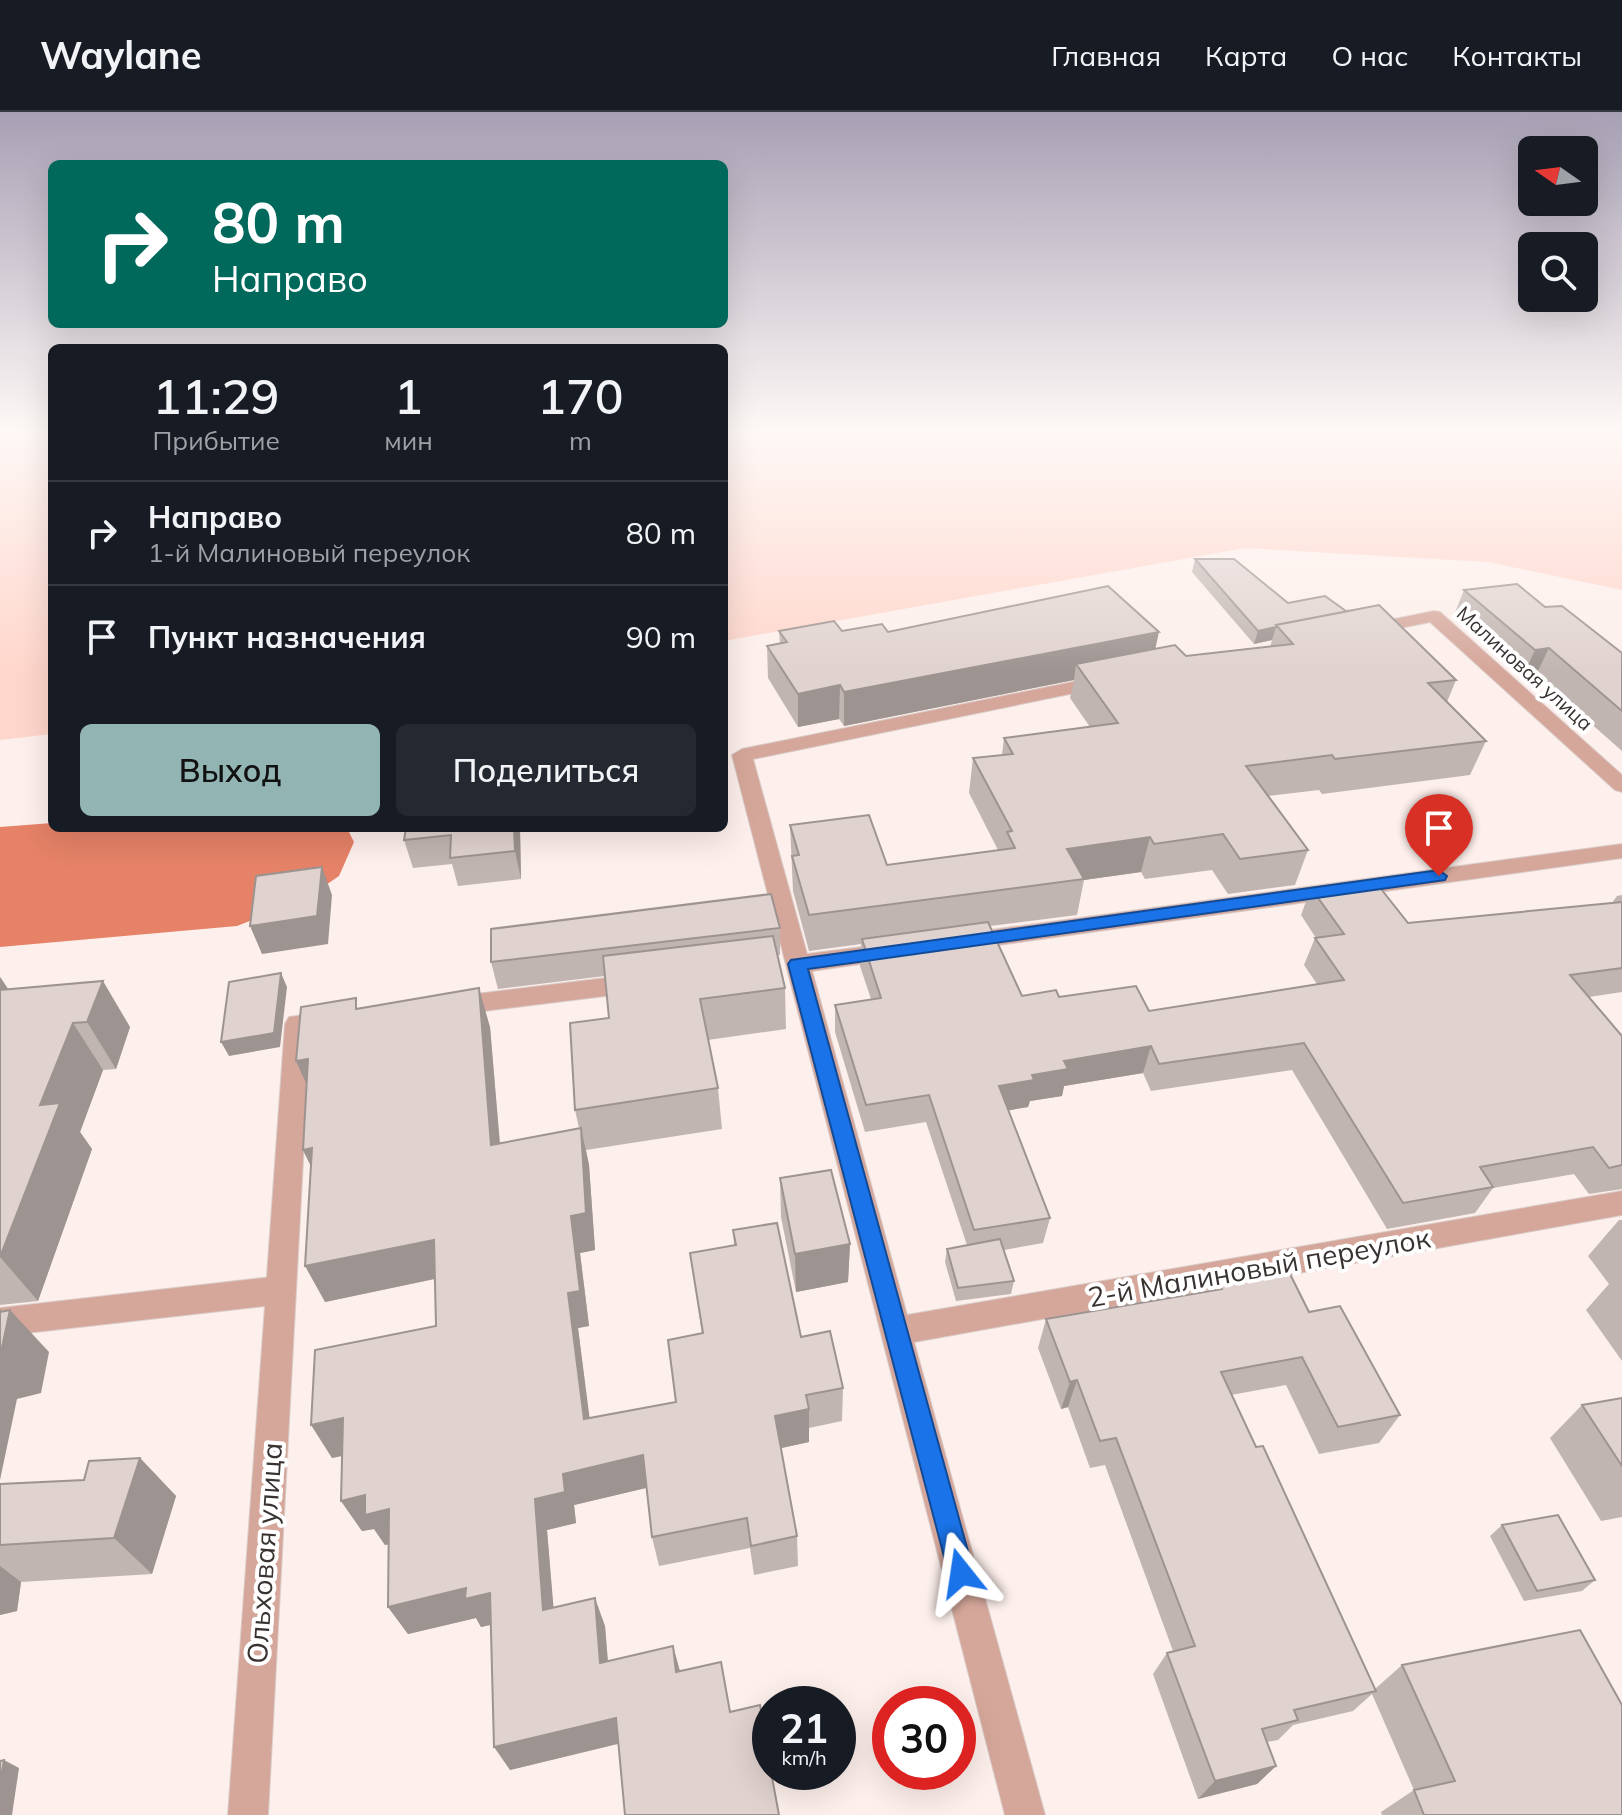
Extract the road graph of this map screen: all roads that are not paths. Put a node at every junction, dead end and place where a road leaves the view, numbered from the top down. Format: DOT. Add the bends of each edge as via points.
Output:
graph roads {
  1 [pos="1342,634"];
  2 [pos="1126,678"];
  3 [pos="1622,786"];
  4 [pos="1622,851"];
  5 [pos="797,964"];
  6 [pos="766,968"];
  7 [pos="657,981"];
  8 [pos="423,1009"];
  9 [pos="360,1017"];
  10 [pos="1622,1203"];
  11 [pos="281,1290"];
  12 [pos="0,1322"];
  13 [pos="896,1331"];
  14 [pos="248,1815"];
  15 [pos="1025,1815"];
  1 -- 3 [label="street, Малиновая улица" via="1434,616"];
  2 -- 5 [label="street" via="742,755"];
  4 -- 5 [label="street"];
  5 -- 6 [label="street"];
  5 -- 13 [label="street"];
  7 -- 8 [label="street"];
  9 -- 11 [label="street, Ольховая улица" via="298,1024"];
  10 -- 13 [label="street, 2-й Малиновый переулок"];
  11 -- 12 [label="street"];
  11 -- 14 [label="street, Ольховая улица"];
  13 -- 15 [label="street"];
}
